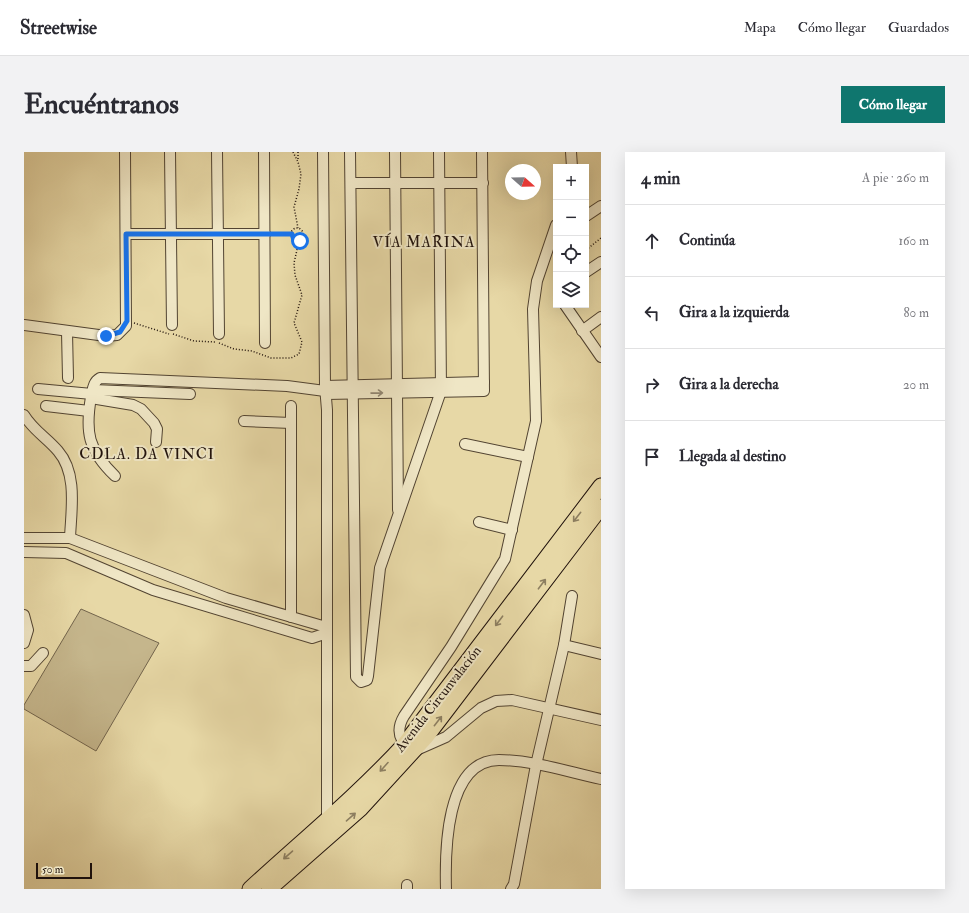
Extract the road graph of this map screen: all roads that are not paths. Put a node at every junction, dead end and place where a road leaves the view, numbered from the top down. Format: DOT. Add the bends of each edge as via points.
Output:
graph roads {
  1 [pos="125,152"];
  2 [pos="170,152"];
  3 [pos="217,152"];
  4 [pos="264,152"];
  5 [pos="323,152"];
  6 [pos="350,152"];
  7 [pos="395,152"];
  8 [pos="439,152"];
  9 [pos="482,152"];
  10 [pos="570,152"];
  11 [pos="572,164"];
  12 [pos="351,183"];
  13 [pos="395,183"];
  14 [pos="440,183"];
  15 [pos="483,183"];
  16 [pos="601,206"];
  17 [pos="589,214"];
  18 [pos="126,234"];
  19 [pos="171,234"];
  20 [pos="217,234"];
  21 [pos="265,234"];
  22 [pos="553,234"];
  23 [pos="601,262"];
  24 [pos="589,270"];
  25 [pos="567,308"];
  26 [pos="601,318"];
  27 [pos="24,325"];
  28 [pos="172,325"];
  29 [pos="582,331"];
  30 [pos="67,332"];
  31 [pos="219,334"];
  32 [pos="265,343"];
  33 [pos="601,357"];
  34 [pos="68,378"];
  35 [pos="441,387"];
  36 [pos="38,388"];
  37 [pos="398,388"];
  38 [pos="354,389"];
  39 [pos="325,390"];
  40 [pos="92,394"];
  41 [pos="190,394"];
  42 [pos="46,406"];
  43 [pos="291,406"];
  44 [pos="89,411"];
  45 [pos="24,415"];
  46 [pos="244,421"];
  47 [pos="291,423"];
  48 [pos="156,442"];
  49 [pos="465,444"];
  50 [pos="528,457"];
  51 [pos="115,476"];
  52 [pos="601,486"];
  53 [pos="601,507"];
  54 [pos="398,517"];
  55 [pos="479,522"];
  56 [pos="512,530"];
  57 [pos="24,538"];
  58 [pos="70,538"];
  59 [pos="24,552"];
  60 [pos="572,596"];
  61 [pos="24,615"];
  62 [pos="291,617"];
  63 [pos="326,630"];
  64 [pos="24,643"];
  65 [pos="564,645"];
  66 [pos="43,653"];
  67 [pos="601,654"];
  68 [pos="24,666"];
  69 [pos="548,708"];
  70 [pos="601,720"];
  71 [pos="408,749"];
  72 [pos="536,765"];
  73 [pos="601,780"];
  74 [pos="328,822"];
  75 [pos="326,838"];
  76 [pos="267,885"];
  77 [pos="250,889"];
  78 [pos="446,889"];
  79 [pos="511,889"];
  1 -- 18 [label="street"];
  2 -- 19 [label="street"];
  3 -- 20 [label="street"];
  4 -- 21 [label="street"];
  5 -- 39 [label="street"];
  6 -- 12 [label="street"];
  7 -- 13 [label="street"];
  8 -- 14 [label="street"];
  9 -- 15 [label="street"];
  10 -- 11 [label="street"];
  12 -- 13 [label="street"];
  12 -- 38 [label="street"];
  13 -- 14 [label="street"];
  13 -- 37 [label="street"];
  14 -- 15 [label="street"];
  14 -- 35 [label="street"];
  15 -- 35 [label="street" via="484,382"];
  16 -- 17 [label="street"];
  18 -- 19 [label="street"];
  18 -- 30 [label="street" via="127,321 120,332 112,336"];
  19 -- 20 [label="street"];
  19 -- 28 [label="street"];
  20 -- 21 [label="street"];
  20 -- 31 [label="street"];
  21 -- 32 [label="street"];
  22 -- 50 [label="street" via="537,282 533,309 536,421"];
  23 -- 24 [label="street"];
  25 -- 29 [label="street"];
  26 -- 29 [label="street"];
  27 -- 30 [label="street"];
  29 -- 33 [label="street"];
  30 -- 34 [label="street"];
  35 -- 37 [label="street"];
  35 -- 54 [label="street"];
  36 -- 40 [label="street"];
  37 -- 38 [label="street"];
  37 -- 54 [label="street"];
  38 -- 39 [label="street"];
  38 -- 54 [label="street" via="356,676 361,682 367,680 368,676 380,568"];
  39 -- 40 [label="street" via="100,378 96,380"];
  39 -- 63 [label="street"];
  40 -- 41 [label="street"];
  40 -- 44 [label="street"];
  40 -- 48 [label="street" via="141,409 157,428"];
  42 -- 44 [label="street"];
  43 -- 47 [label="street"];
  44 -- 51 [label="street" via="87,427 94,449"];
  45 -- 58 [label="street" via="31,426 59,451 68,470 72,495"];
  46 -- 47 [label="street"];
  47 -- 62 [label="street"];
  49 -- 50 [label="street"];
  50 -- 56 [label="street"];
  52 -- 71 [label="highway, Avenida Circunvalación, one-way"];
  71 -- 53 [label="highway, Avenida Circunvalación, one-way" via="449,707"];
  55 -- 56 [label="street"];
  56 -- 71 [label="street" via="500,570 401,722 399,734"];
  57 -- 58 [label="street"];
  58 -- 62 [label="street" via="226,598"];
  59 -- 63 [label="street" via="66,553 153,590 312,638"];
  60 -- 65 [label="street"];
  61 -- 64 [label="street" via="28,630"];
  62 -- 63 [label="street"];
  63 -- 74 [label="street"];
  65 -- 67 [label="street"];
  65 -- 69 [label="street"];
  66 -- 68 [label="street" via="31,666"];
  69 -- 70 [label="street"];
  69 -- 71 [label="street" via="512,700 496,701 481,708 446,737"];
  69 -- 72 [label="street"];
  71 -- 74 [label="highway, Avenida Circunvalación, one-way"];
  75 -- 71 [label="highway, Avenida Circunvalación, one-way" via="361,808"];
  72 -- 73 [label="street"];
  72 -- 78 [label="street" via="498,760 474,768 464,780 456,797 449,824"];
  72 -- 79 [label="street"];
  74 -- 75 [label="street"];
  74 -- 76 [label="highway, Avenida Circunvalación, one-way"];
  75 -- 76 [label="highway, Avenida Circunvalación"];
  76 -- 77 [label="highway, Avenida Circunvalación"];
}
